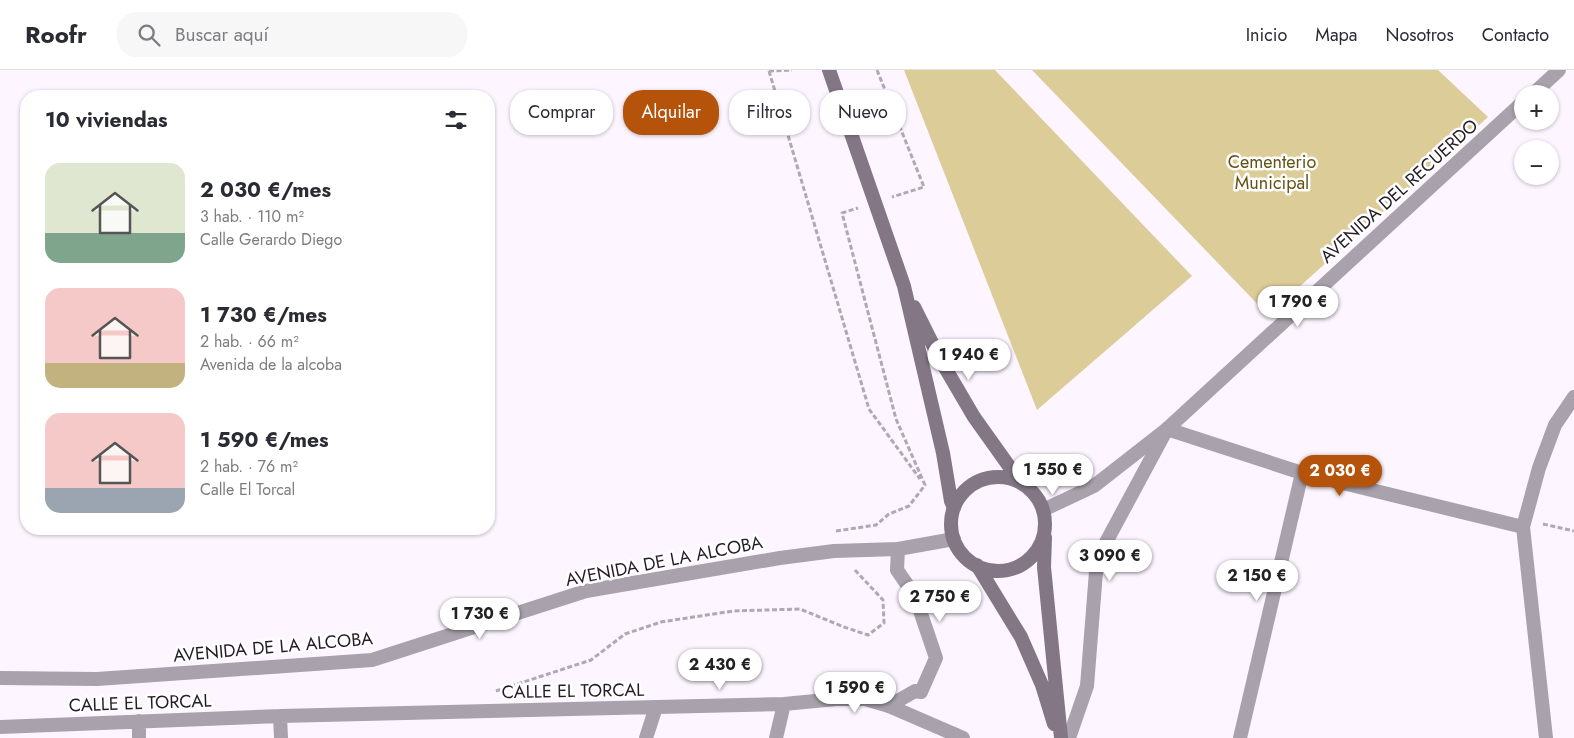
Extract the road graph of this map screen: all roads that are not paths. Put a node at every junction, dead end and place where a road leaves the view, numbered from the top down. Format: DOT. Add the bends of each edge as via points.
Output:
graph roads {
  1 [pos="829,70"];
  2 [pos="1559,70"];
  3 [pos="1543,85"];
  4 [pos="1514,110"];
  5 [pos="904,286"];
  6 [pos="1574,397"];
  7 [pos="1167,429"];
  8 [pos="1302,473"];
  9 [pos="1022,483"];
  10 [pos="953,504"];
  11 [pos="1043,510"];
  12 [pos="1524,524"];
  13 [pos="1045,528"];
  14 [pos="954,538"];
  15 [pos="898,550"];
  16 [pos="977,565"];
  17 [pos="0,678"];
  18 [pos="784,704"];
  19 [pos="889,706"];
  20 [pos="656,707"];
  21 [pos="280,716"];
  22 [pos="139,722"];
  23 [pos="0,727"];
  24 [pos="139,738"];
  25 [pos="281,738"];
  26 [pos="646,738"];
  27 [pos="776,738"];
  28 [pos="963,738"];
  29 [pos="1059,738"];
  30 [pos="1069,738"];
  31 [pos="1240,738"];
  32 [pos="1546,738"];
  1 -- 5 [label="main road"];
  2 -- 3 [label="street"];
  4 -- 7 [label="street, AVENIDA DEL RECUERDO"];
  5 -- 9 [label="main road" via="940,359 974,417"];
  5 -- 10 [label="main road"];
  6 -- 12 [label="street" via="1555,425"];
  7 -- 8 [label="street"];
  7 -- 11 [label="street, AVENIDA DEL RECUERDO" via="1094,486"];
  7 -- 30 [label="street" via="1097,559 1087,686"];
  8 -- 12 [label="street"];
  8 -- 31 [label="street"];
  9 -- 10 [label="main road" via="996,477 982,480 970,486"];
  9 -- 11 [label="main road" via="1038,499"];
  10 -- 14 [label="main road"];
  11 -- 13 [label="main road"];
  12 -- 32 [label="street"];
  13 -- 16 [label="main road" via="1033,555 1021,565 1007,570 992,570"];
  13 -- 29 [label="main road" via="1044,567"];
  14 -- 15 [label="street, AVENIDA DE LA ALCOBA"];
  14 -- 16 [label="main road" via="963,554"];
  15 -- 17 [label="street, AVENIDA DE LA ALCOBA" via="834,550 586,592 372,660 97,679"];
  15 -- 19 [label="street" via="897,570 915,596 936,658 921,692 915,691"];
  16 -- 29 [label="main road" via="1021,637 1042,685"];
  18 -- 19 [label="street, CALLE EL TORCAL" via="865,699"];
  18 -- 20 [label="street, CALLE EL TORCAL"];
  18 -- 27 [label="street"];
  19 -- 28 [label="street, CALLE EL TORCAL"];
  20 -- 21 [label="street, CALLE EL TORCAL"];
  20 -- 26 [label="street"];
  21 -- 22 [label="street, CALLE EL TORCAL"];
  21 -- 25 [label="street"];
  22 -- 23 [label="street, CALLE EL TORCAL"];
  22 -- 24 [label="street"];
}
